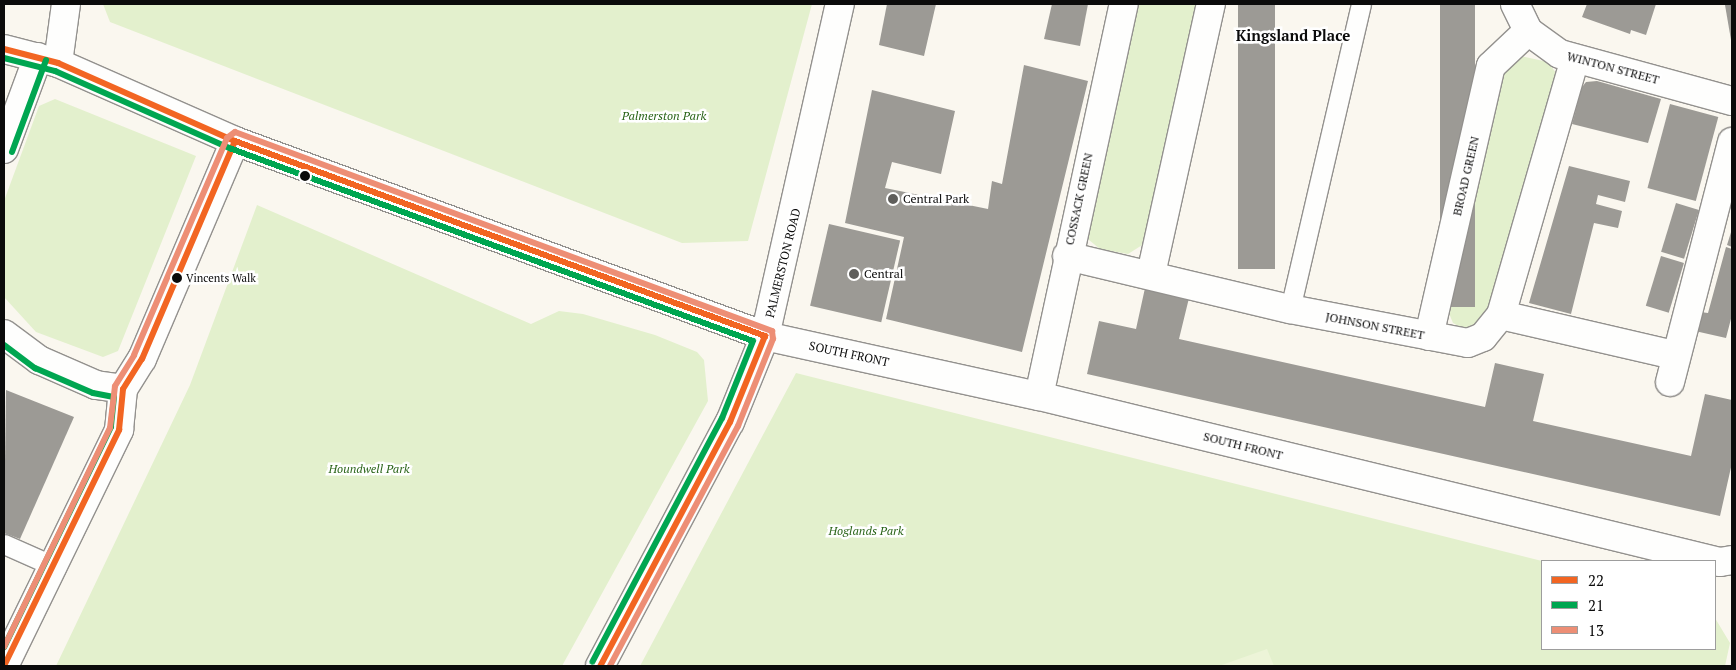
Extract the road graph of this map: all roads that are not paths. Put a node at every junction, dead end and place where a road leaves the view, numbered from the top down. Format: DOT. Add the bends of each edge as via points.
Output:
graph roads {
  1 [pos="66,4"];
  2 [pos="840,4"];
  3 [pos="1124,4"];
  4 [pos="1211,4"];
  5 [pos="1361,4"];
  6 [pos="1515,4"];
  7 [pos="1528,31"];
  8 [pos="4,49"];
  9 [pos="1575,58"];
  10 [pos="48,60"];
  11 [pos="1732,101"];
  12 [pos="235,140"];
  13 [pos="1732,142"];
  14 [pos="4,149"];
  15 [pos="1067,256"];
  16 [pos="1151,274"];
  17 [pos="1290,309"];
  18 [pos="1501,315"];
  19 [pos="4,334"];
  20 [pos="765,336"];
  21 [pos="1429,336"];
  22 [pos="1674,355"];
  23 [pos="1670,382"];
  24 [pos="123,389"];
  25 [pos="1039,396"];
  26 [pos="4,544"];
  27 [pos="1708,560"];
  28 [pos="56,567"];
  29 [pos="4,666"];
  30 [pos="600,666"];
  1 -- 10 [label="street"];
  2 -- 20 [label="street, PALMERSTON ROAD"];
  3 -- 15 [label="street, COSSACK GREEN"];
  4 -- 16 [label="street"];
  5 -- 17 [label="lane"];
  6 -- 7 [label="street, WINTON STREET"];
  7 -- 9 [label="street, WINTON STREET" via="1547,47"];
  7 -- 21 [label="street, BROAD GREEN" via="1491,66"];
  8 -- 10 [label="street, SOUTH FRONT"];
  9 -- 11 [label="street, WINTON STREET"];
  9 -- 18 [label="street"];
  10 -- 12 [label="street, SOUTH FRONT"];
  10 -- 14 [label="street"];
  12 -- 20 [label="street, SOUTH FRONT"];
  12 -- 24 [label="street" via="142,359"];
  13 -- 22 [label="street"];
  15 -- 16 [label="street, JOHNSON STREET"];
  15 -- 25 [label="street, COSSACK GREEN"];
  16 -- 17 [label="street, JOHNSON STREET"];
  17 -- 21 [label="street, JOHNSON STREET"];
  18 -- 21 [label="street, JOHNSON STREET" via="1484,337 1468,343"];
  18 -- 22 [label="street"];
  19 -- 24 [label="street" via="39,360 96,385"];
  20 -- 25 [label="street, SOUTH FRONT"];
  20 -- 30 [label="street, PALMERSTON ROAD" via="730,422"];
  22 -- 23 [label="street"];
  24 -- 28 [label="street" via="119,430"];
  25 -- 27 [label="street, SOUTH FRONT"];
  26 -- 28 [label="lane"];
  28 -- 29 [label="street"];
}
